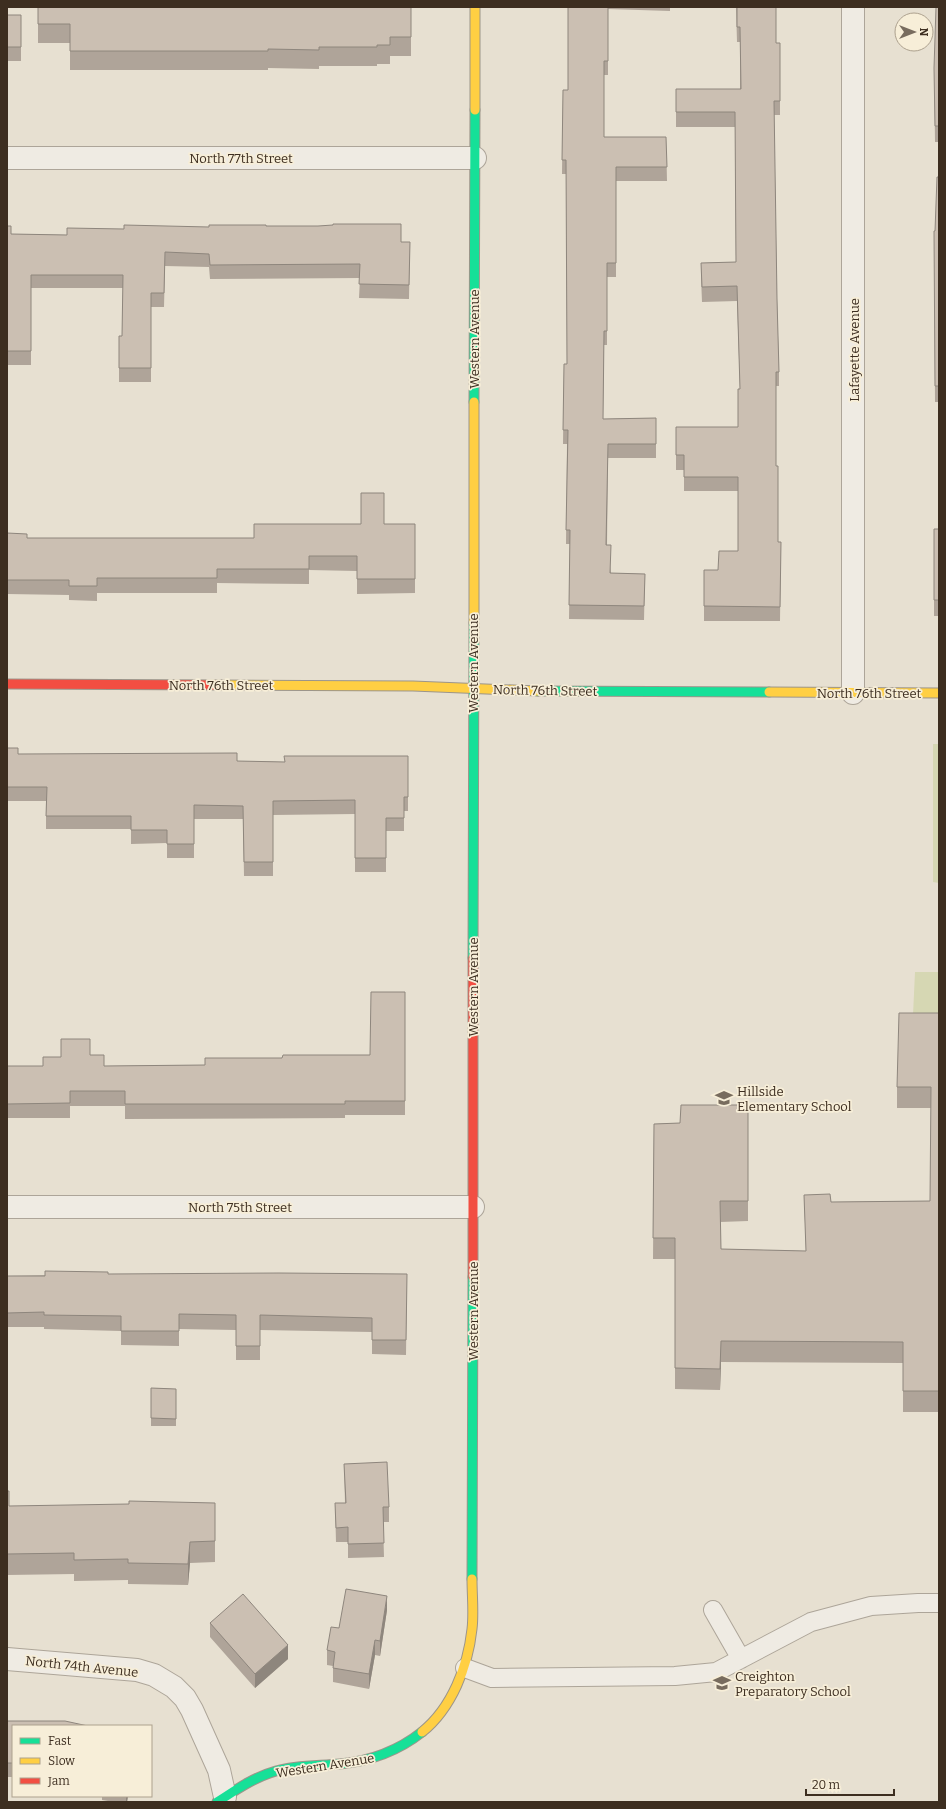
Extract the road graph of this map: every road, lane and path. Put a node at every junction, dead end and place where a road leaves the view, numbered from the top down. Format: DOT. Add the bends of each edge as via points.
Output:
graph roads {
  1 [pos="475,7"];
  2 [pos="853,7"];
  3 [pos="7,158"];
  4 [pos="475,158"];
  5 [pos="7,684"];
  6 [pos="473,689"];
  7 [pos="853,693"];
  8 [pos="939,693"];
  9 [pos="7,1207"];
  10 [pos="473,1207"];
  11 [pos="939,1603"];
  12 [pos="713,1610"];
  13 [pos="7,1659"];
  14 [pos="741,1659"];
  15 [pos="465,1668"];
  16 [pos="221,1800"];
  1 -- 4 [label="street, Western Avenue"];
  2 -- 7 [label="street, Lafayette Avenue"];
  3 -- 4 [label="street, North 77th Street"];
  4 -- 6 [label="street, Western Avenue"];
  5 -- 6 [label="street, North 76th Street" via="413,686"];
  6 -- 7 [label="street, North 76th Street"];
  6 -- 10 [label="street, Western Avenue"];
  7 -- 8 [label="street, North 76th Street"];
  9 -- 10 [label="street, North 75th Street"];
  10 -- 15 [label="street, Western Avenue" via="472,1628"];
  11 -- 14 [label="lane" via="870,1606 811,1622"];
  12 -- 14 [label="lane"];
  13 -- 16 [label="street, North 74th Avenue" via="136,1670 154,1675 174,1687 192,1710 219,1770"];
  14 -- 15 [label="lane" via="716,1672 675,1676 492,1678"];
  15 -- 16 [label="street, Western Avenue" via="456,1690 435,1720 412,1740 384,1756 365,1761 303,1766 264,1775"];
}
